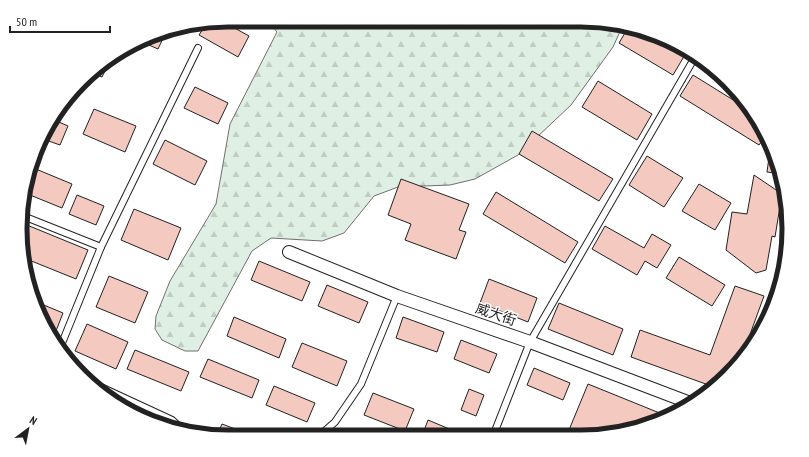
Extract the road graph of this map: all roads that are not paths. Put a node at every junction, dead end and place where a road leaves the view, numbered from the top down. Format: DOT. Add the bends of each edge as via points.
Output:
graph roads {
  1 [pos="198,48"];
  2 [pos="692,61"];
  3 [pos="27,218"];
  4 [pos="102,247"];
  5 [pos="289,252"];
  6 [pos="397,296"];
  7 [pos="62,342"];
  8 [pos="530,342"];
  9 [pos="112,392"];
  10 [pos="685,401"];
  11 [pos="174,422"];
  12 [pos="326,430"];
  13 [pos="494,430"];
  1 -- 4 [label="lane"];
  2 -- 8 [label="lane"];
  3 -- 4 [label="lane"];
  4 -- 7 [label="lane"];
  5 -- 6 [label="street, 威大街"];
  6 -- 8 [label="street, 威大街"];
  6 -- 12 [label="lane" via="361,384 335,422"];
  8 -- 10 [label="street, 威大街"];
  8 -- 13 [label="lane"];
  9 -- 11 [label="lane"];
}
